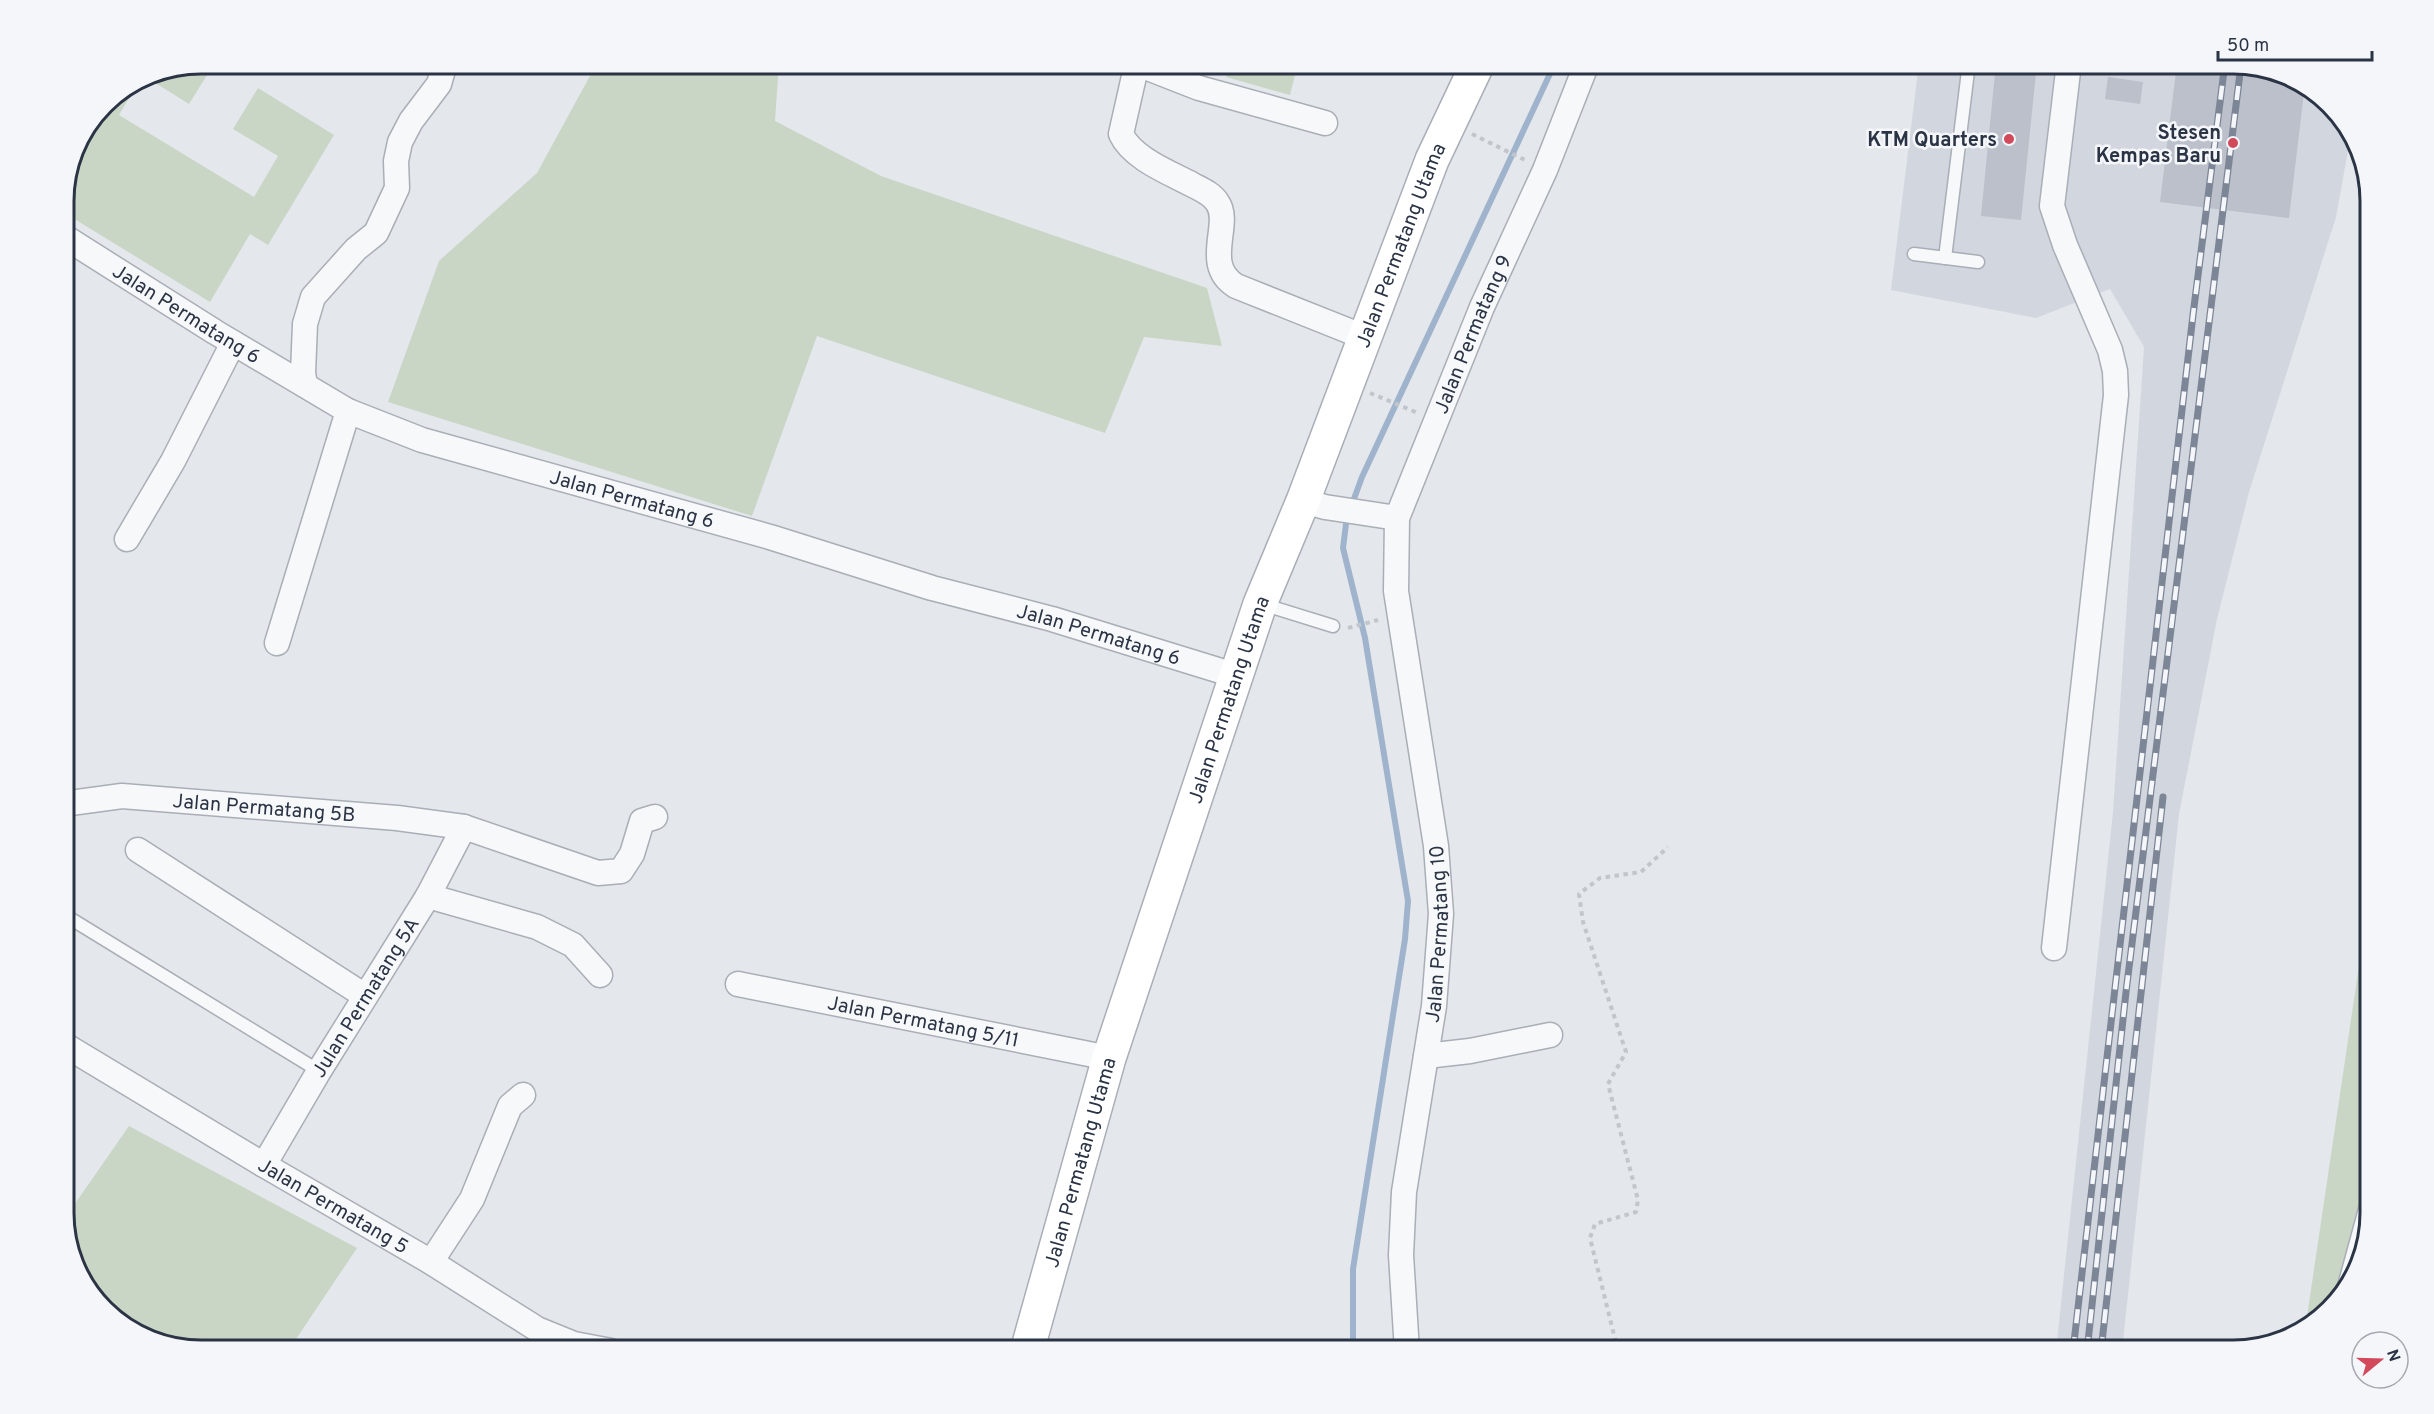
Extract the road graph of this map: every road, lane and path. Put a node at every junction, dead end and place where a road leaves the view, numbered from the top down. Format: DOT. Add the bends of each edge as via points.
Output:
graph roads {
  1 [pos="442,74"];
  2 [pos="1134,74"];
  3 [pos="1164,74"];
  4 [pos="1473,74"];
  5 [pos="1583,74"];
  6 [pos="1968,74"];
  7 [pos="2068,74"];
  8 [pos="1325,123"];
  9 [pos="1496,147"];
  10 [pos="1529,162"];
  11 [pos="74,243"];
  12 [pos="1914,255"];
  13 [pos="1945,258"];
  14 [pos="1978,262"];
  15 [pos="1364,337"];
  16 [pos="233,343"];
  17 [pos="305,385"];
  18 [pos="1367,392"];
  19 [pos="1407,409"];
  20 [pos="348,411"];
  21 [pos="1314,504"];
  22 [pos="1391,517"];
  23 [pos="127,539"];
  24 [pos="1260,604"];
  25 [pos="1384,618"];
  26 [pos="1333,626"];
  27 [pos="1350,628"];
  28 [pos="277,643"];
  29 [pos="1237,676"];
  30 [pos="74,803"];
  31 [pos="655,817"];
  32 [pos="464,827"];
  33 [pos="1668,847"];
  34 [pos="138,850"];
  35 [pos="428,896"];
  36 [pos="74,921"];
  37 [pos="2054,948"];
  38 [pos="600,975"];
  39 [pos="738,984"];
  40 [pos="365,996"];
  41 [pos="1550,1035"];
  42 [pos="74,1051"];
  43 [pos="1426,1056"];
  44 [pos="1109,1058"];
  45 [pos="318,1071"];
  46 [pos="523,1095"];
  47 [pos="264,1165"];
  48 [pos="2359,1232"];
  49 [pos="431,1262"];
  50 [pos="2350,1265"];
  51 [pos="547,1340"];
  52 [pos="1029,1340"];
  53 [pos="1406,1340"];
  54 [pos="1615,1340"];
  1 -- 17 [label="street" via="400,142 397,188 376,233 356,249 313,297 305,324"];
  2 -- 15 [label="street" via="1121,134 1124,142 1218,202 1218,248 1227,280"];
  3 -- 8 [label="street" via="1199,88"];
  4 -- 15 [label="street, Jalan Permatang Utama" via="1432,160"];
  5 -- 22 [label="street, Jalan Permatang 9" via="1545,170"];
  6 -- 13 [label="lane"];
  7 -- 37 [label="street" via="2052,206 2110,350 2116,395"];
  9 -- 10 [label="path"];
  11 -- 16 [label="street, Jalan Permatang 6"];
  12 -- 13 [label="lane"];
  13 -- 14 [label="lane"];
  15 -- 21 [label="street, Jalan Permatang Utama"];
  16 -- 17 [label="street, Jalan Permatang 6"];
  16 -- 23 [label="street" via="173,461"];
  17 -- 20 [label="street, Jalan Permatang 6"];
  18 -- 19 [label="path"];
  20 -- 28 [label="street"];
  20 -- 29 [label="street, Jalan Permatang 6" via="422,440 770,537"];
  21 -- 22 [label="street"];
  21 -- 24 [label="street, Jalan Permatang Utama"];
  22 -- 43 [label="street, Jalan Permatang 10" via="1396,591 1436,846 1441,914"];
  24 -- 26 [label="lane"];
  24 -- 29 [label="street, Jalan Permatang Utama"];
  25 -- 27 [label="path"];
  29 -- 44 [label="street, Jalan Permatang Utama"];
  30 -- 32 [label="street, Jalan Permatang 5B" via="122,796"];
  31 -- 32 [label="street, Jalan Permatang 5B" via="642,821 633,854 621,871 598,873"];
  32 -- 35 [label="street, Julan Permatang 5A"];
  33 -- 54 [label="path" via="1641,872 1600,878 1580,894 1583,922 1626,1052 1608,1084 1638,1200 1636,1212 1595,1224 1590,1238"];
  34 -- 40 [label="street"];
  35 -- 38 [label="street" via="537,927 573,945"];
  35 -- 40 [label="street, Julan Permatang 5A"];
  36 -- 45 [label="lane"];
  39 -- 44 [label="street, Jalan Permatang 5/11"];
  40 -- 45 [label="street, Julan Permatang 5A"];
  41 -- 43 [label="street" via="1470,1052"];
  42 -- 47 [label="street, Jalan Permatang 5"];
  43 -- 53 [label="street, Jalan Permatang 10" via="1404,1192 1401,1255"];
  44 -- 52 [label="street, Jalan Permatang Utama"];
  45 -- 47 [label="street, Julan Permatang 5A"];
  46 -- 49 [label="street" via="510,1106 472,1199"];
  47 -- 49 [label="street, Jalan Permatang 5"];
  48 -- 50 [label="lane"];
  49 -- 51 [label="street, Jalan Permatang 5" via="537,1329"];
}
